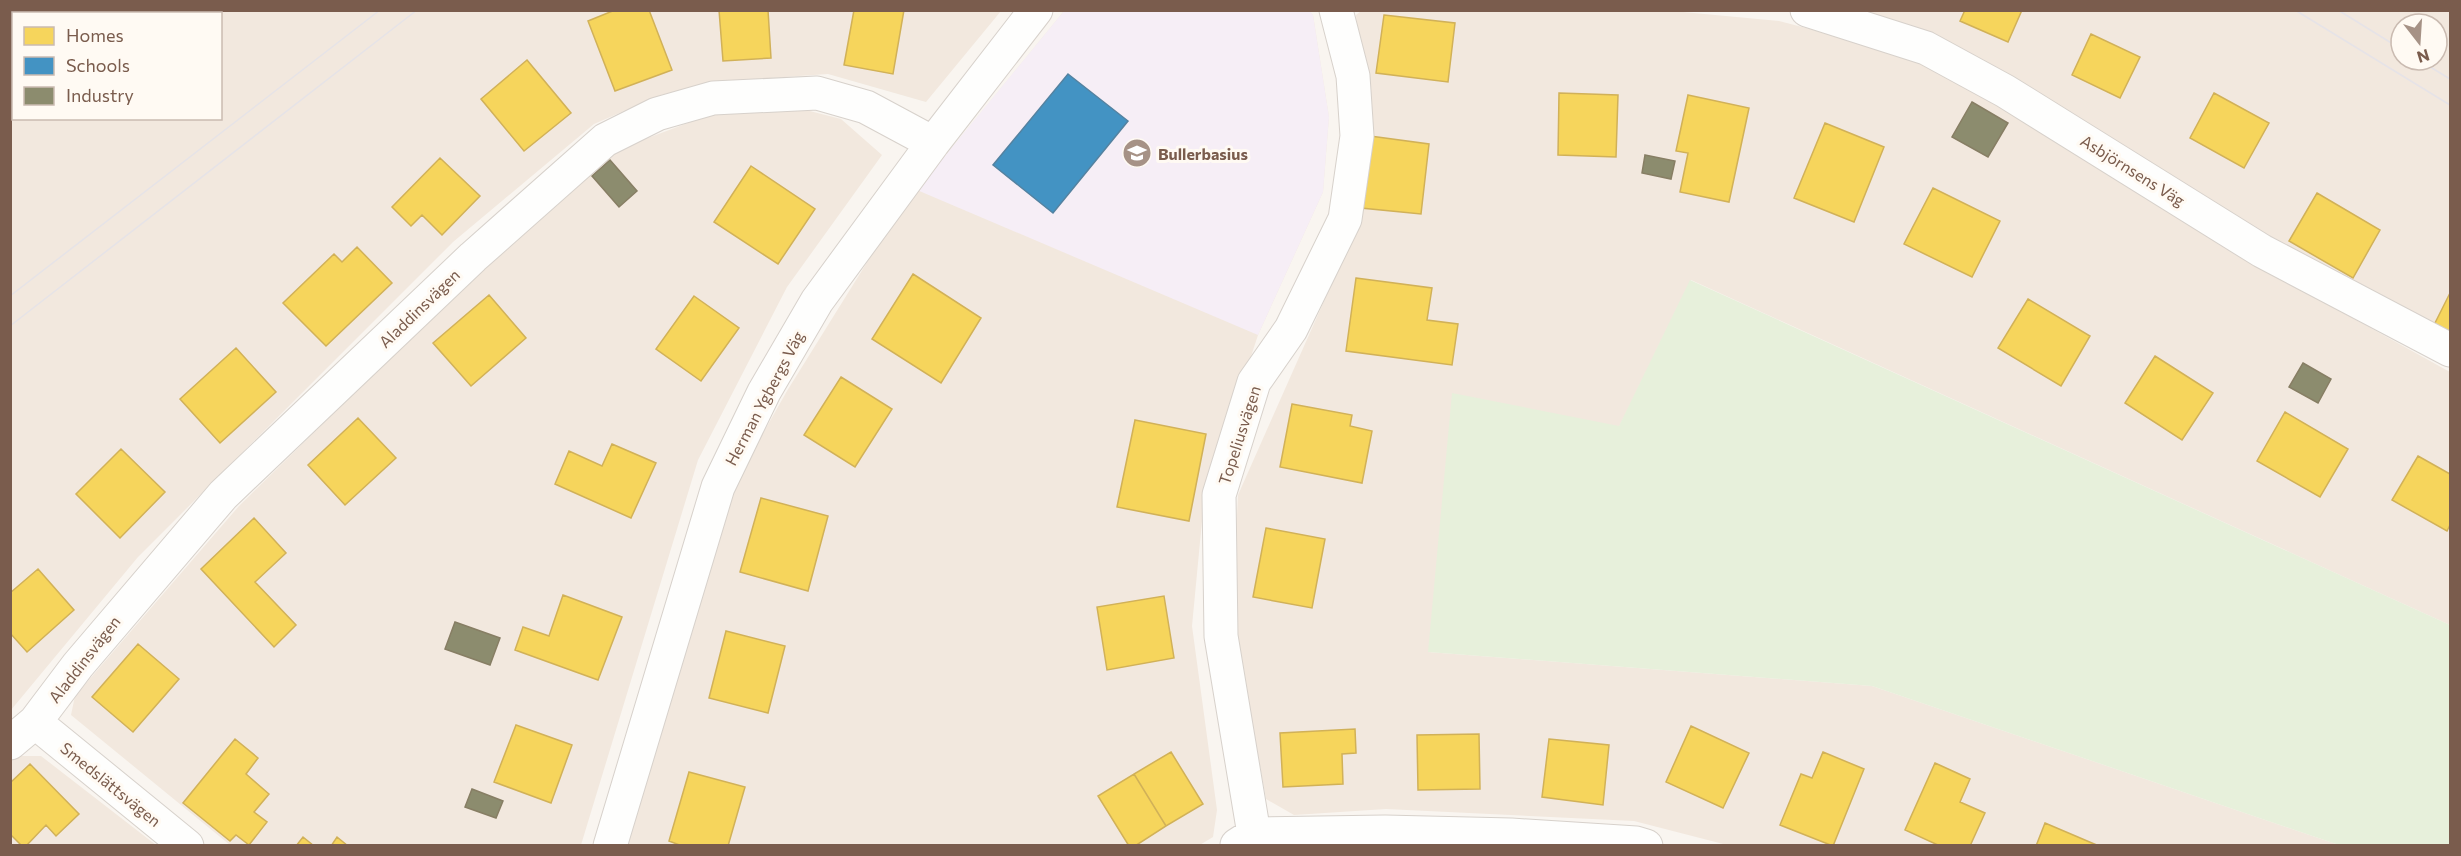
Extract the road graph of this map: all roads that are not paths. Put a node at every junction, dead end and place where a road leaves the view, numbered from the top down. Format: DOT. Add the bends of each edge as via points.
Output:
graph roads {
  1 [pos="1036,10"];
  2 [pos="1336,10"];
  3 [pos="1806,10"];
  4 [pos="933,143"];
  5 [pos="2451,350"];
  6 [pos="35,722"];
  7 [pos="10,743"];
  8 [pos="1249,842"];
  9 [pos="187,846"];
  10 [pos="610,846"];
  11 [pos="1646,846"];
  1 -- 4 [label="street, Herman Ygbergs Väg"];
  2 -- 8 [label="street, Topeliusvägen" via="1353,76 1357,136 1345,219 1291,329 1254,382 1219,495 1221,636"];
  3 -- 5 [label="street, Asbjörnsens Väg" via="1926,48 2005,91 2262,251"];
  4 -- 6 [label="street, Aladdinsvägen" via="866,107 817,93 713,98 657,114 604,140 465,265 224,495 78,665"];
  4 -- 10 [label="street, Herman Ygbergs Väg" via="818,301 764,392 718,487"];
  6 -- 7 [label="street, Aladdinsvägen"];
  6 -- 9 [label="street, Smedslättsvägen"];
  8 -- 11 [label="street" via="1385,832 1511,835"];
}
